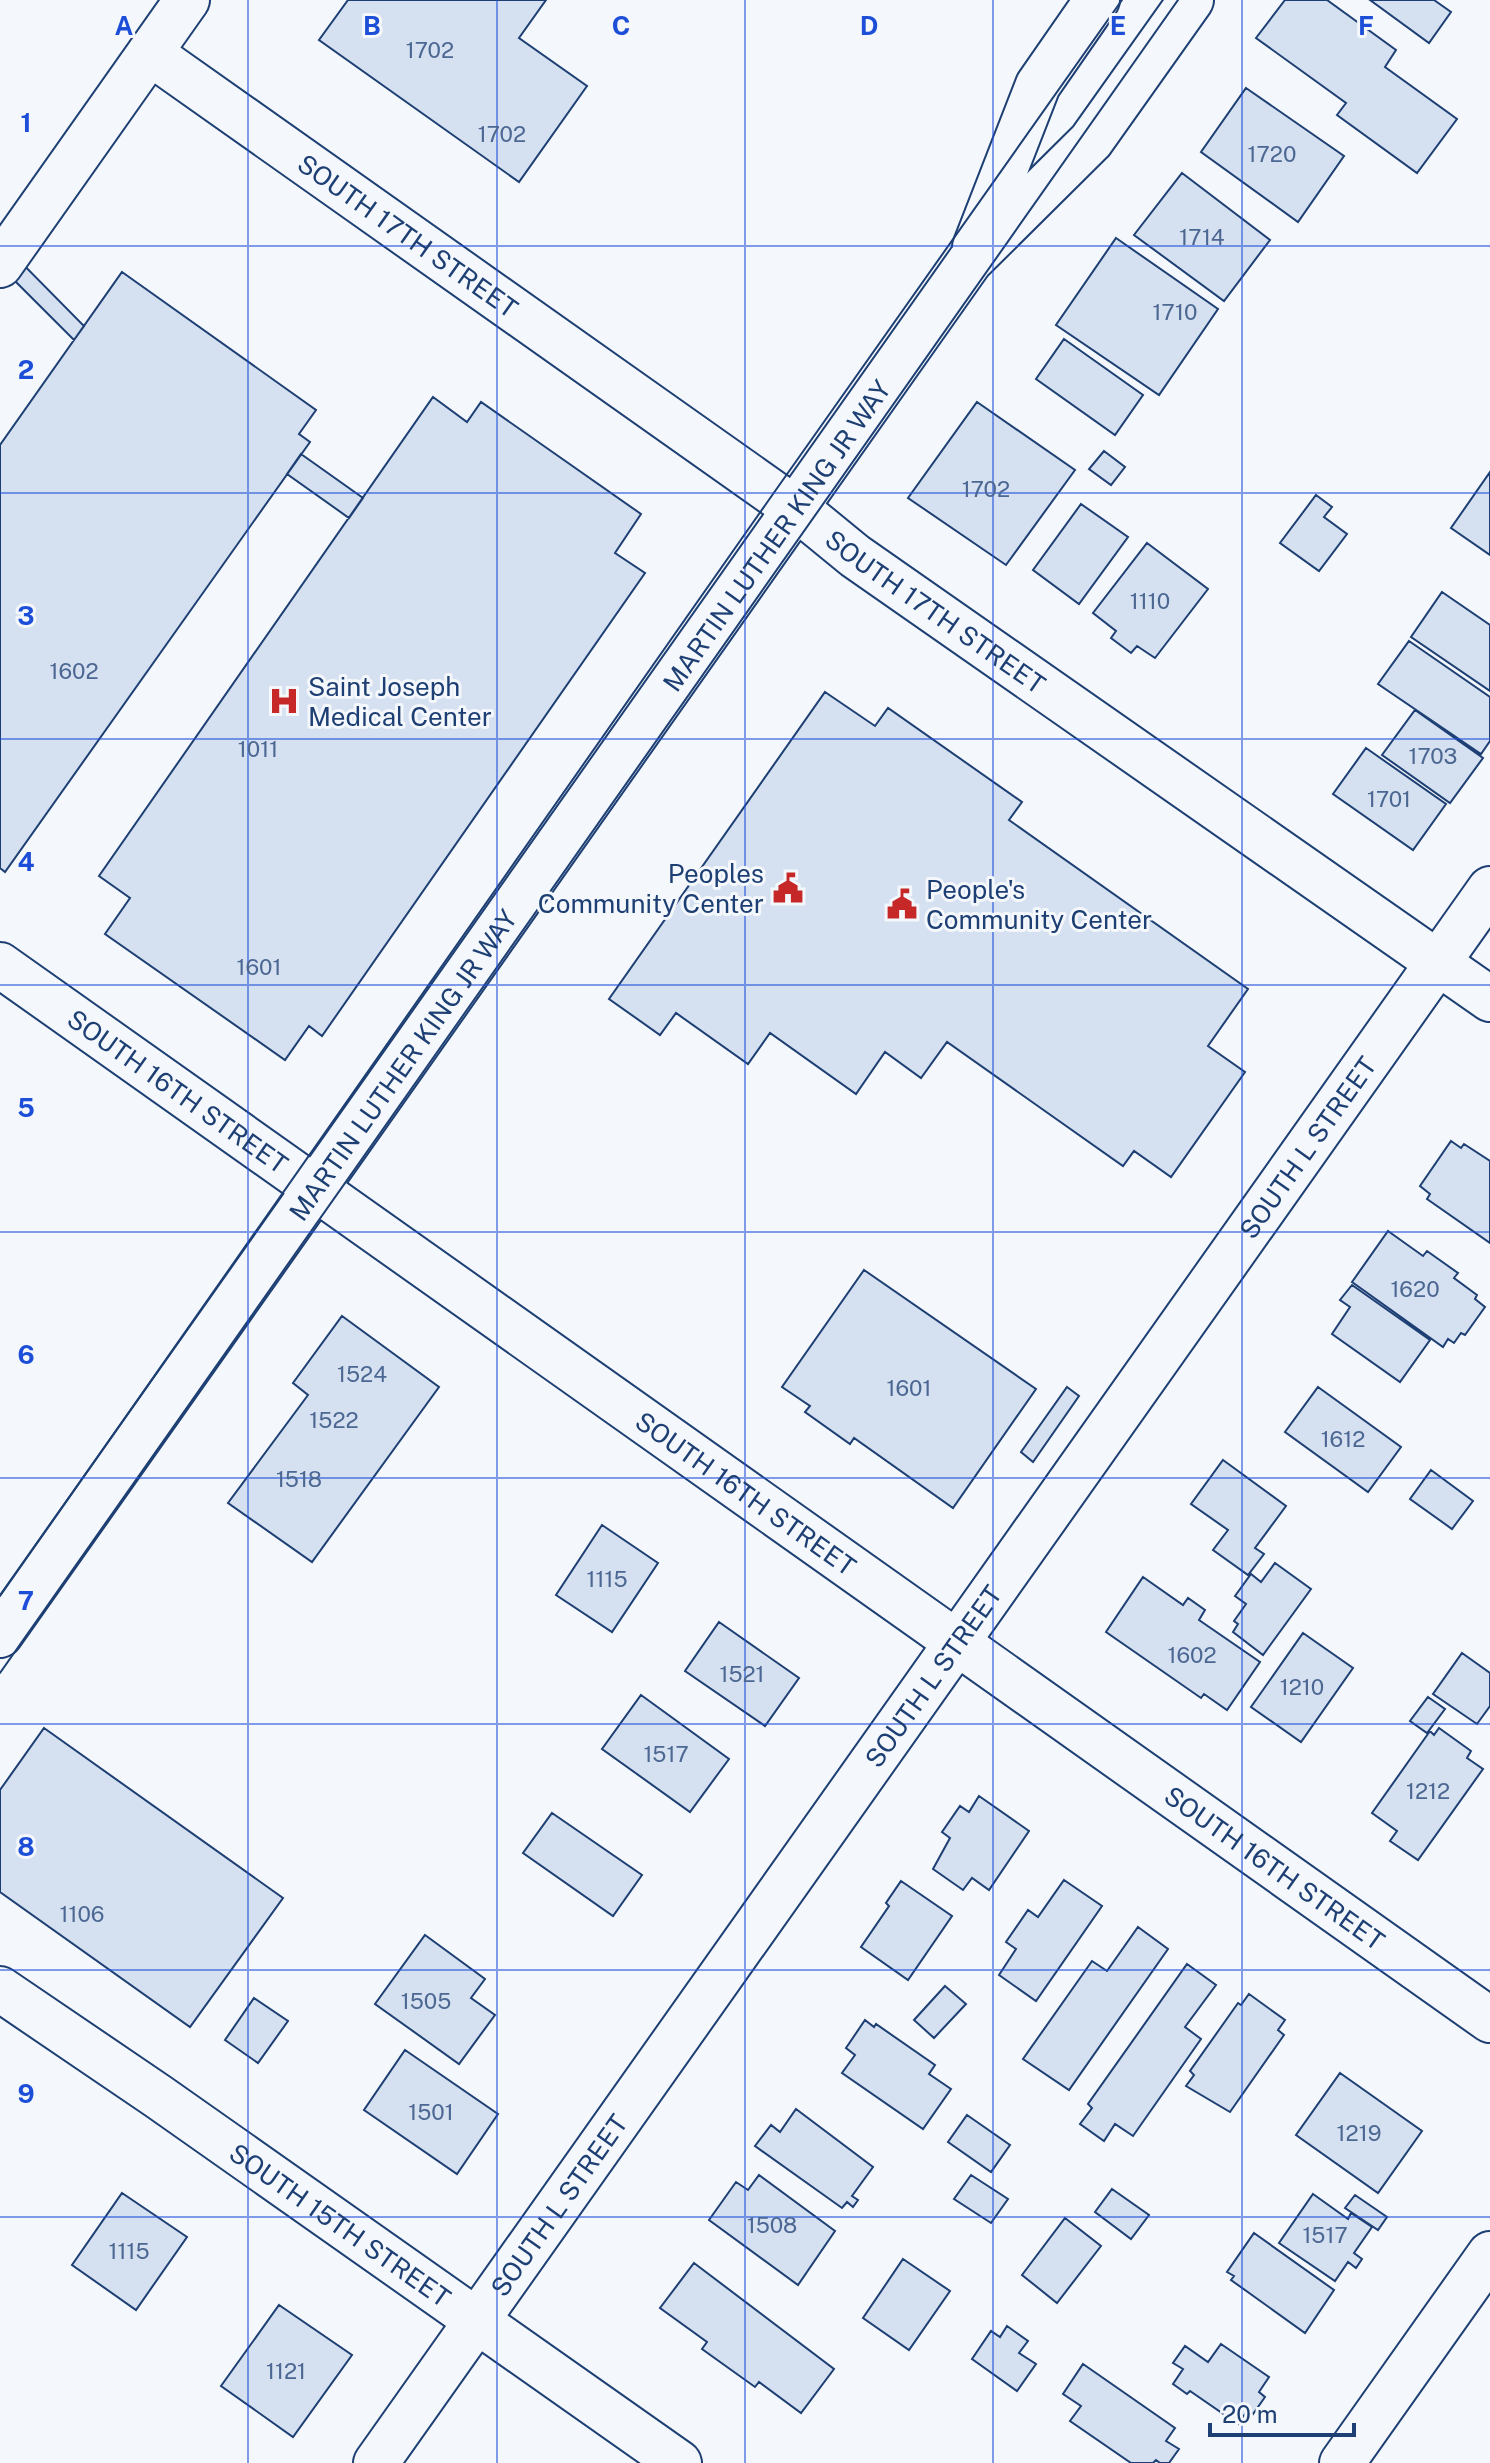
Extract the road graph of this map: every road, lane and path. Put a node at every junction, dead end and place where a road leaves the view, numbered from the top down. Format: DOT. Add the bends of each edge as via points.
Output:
graph roads {
  1 [pos="187,0"];
  2 [pos="1097,0"];
  3 [pos="1191,0"];
  4 [pos="150,53"];
  5 [pos="970,261"];
  6 [pos="0,265"];
  7 [pos="794,508"];
  8 [pos="1490,889"];
  9 [pos="1438,963"];
  10 [pos="0,965"];
  11 [pos="1490,999"];
  12 [pos="314,1188"];
  13 [pos="0,1635"];
  14 [pos="958,1643"];
  15 [pos="0,1989"];
  16 [pos="1490,2020"];
  17 [pos="1490,2254"];
  18 [pos="476,2320"];
  19 [pos="376,2463"];
  20 [pos="679,2463"];
  21 [pos="1342,2463"];
  1 -- 4 [label="street"];
  2 -- 5 [label="street, MARTIN LUTHER KING JR WAY" via="1038,85"];
  3 -- 5 [label="street, MARTIN LUTHER KING JR WAY" via="1091,141"];
  4 -- 6 [label="street"];
  4 -- 7 [label="street, SOUTH 17TH STREET"];
  5 -- 7 [label="street, MARTIN LUTHER KING JR WAY"];
  7 -- 9 [label="street, SOUTH 17TH STREET" via="855,556"];
  7 -- 12 [label="street, MARTIN LUTHER KING JR WAY"];
  8 -- 9 [label="street, SOUTH L STREET"];
  9 -- 11 [label="street, SOUTH 17TH STREET"];
  9 -- 14 [label="street, SOUTH L STREET"];
  10 -- 12 [label="street, SOUTH 16TH STREET"];
  12 -- 13 [label="street, MARTIN LUTHER KING JR WAY"];
  12 -- 14 [label="street, SOUTH 16TH STREET"];
  14 -- 16 [label="street, SOUTH 16TH STREET"];
  14 -- 18 [label="street, SOUTH L STREET"];
  15 -- 18 [label="street, SOUTH 15TH STREET"];
  17 -- 21 [label="street"];
  18 -- 19 [label="street, SOUTH L STREET"];
  18 -- 20 [label="street, SOUTH 15TH STREET"];
}
